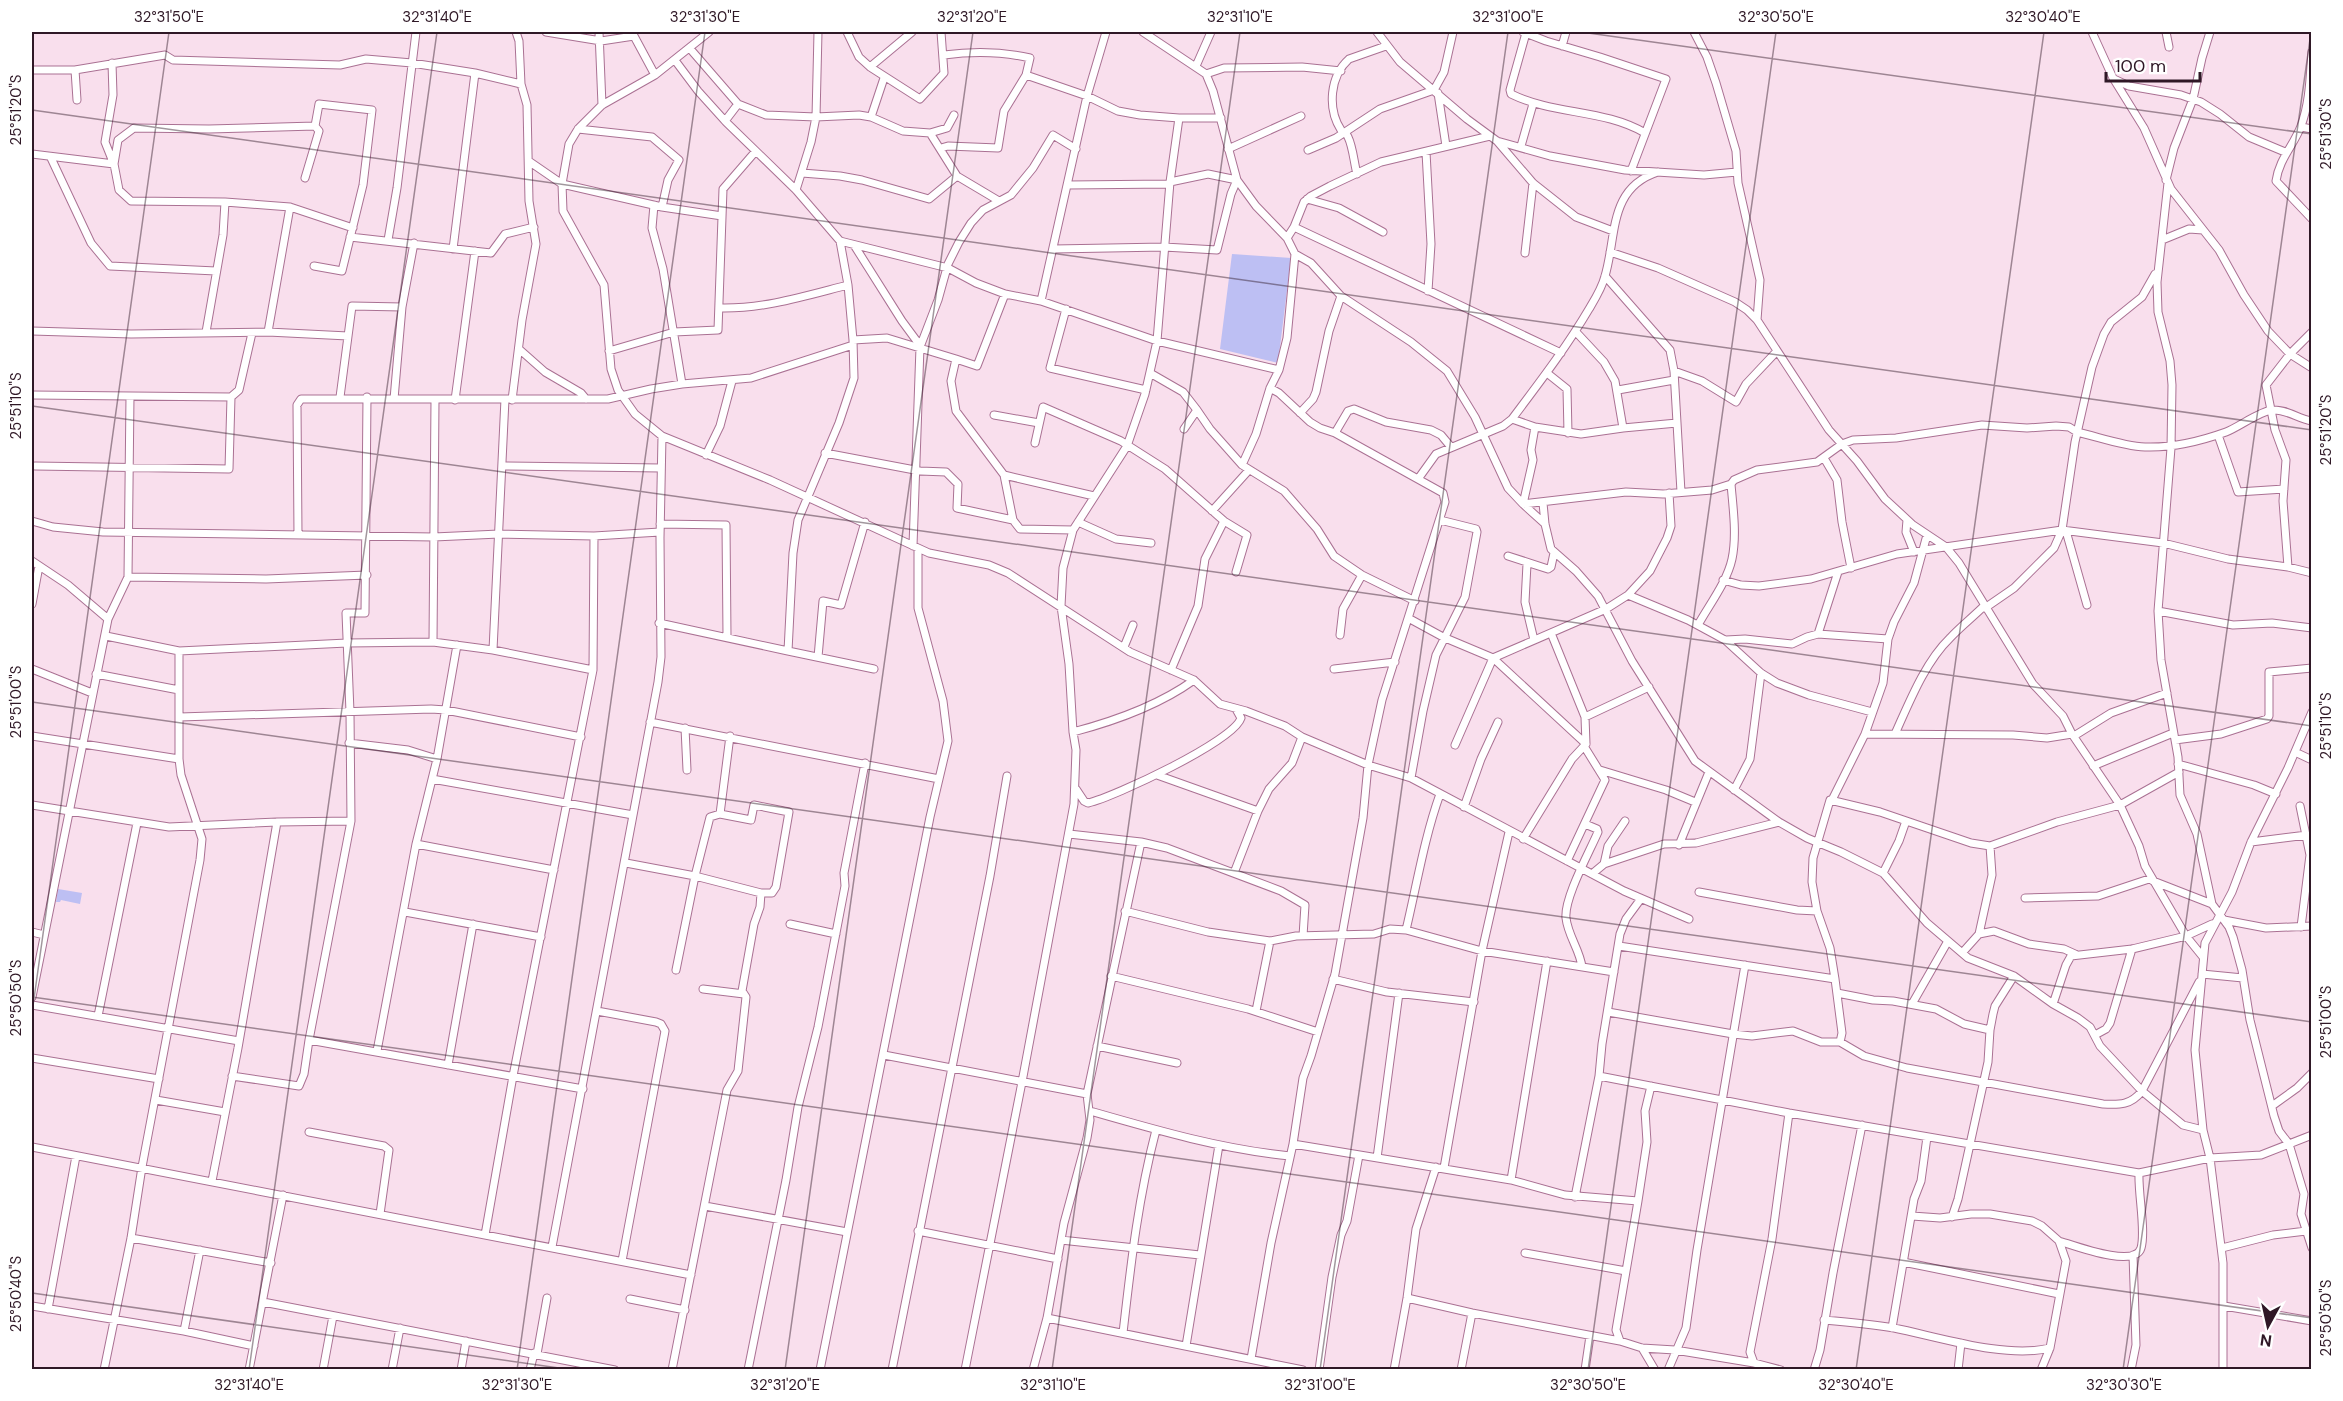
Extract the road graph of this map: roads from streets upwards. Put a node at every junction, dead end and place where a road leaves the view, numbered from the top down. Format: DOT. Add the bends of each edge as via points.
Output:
graph roads {
  1 [pos="416,32"];
  2 [pos="516,32"];
  3 [pos="546,32"];
  4 [pos="599,32"];
  5 [pos="709,32"];
  6 [pos="818,32"];
  7 [pos="847,32"];
  8 [pos="912,32"];
  9 [pos="941,32"];
  10 [pos="1106,32"];
  11 [pos="1143,32"];
  12 [pos="1210,32"];
  13 [pos="1377,32"];
  14 [pos="1453,32"];
  15 [pos="1525,32"];
  16 [pos="1566,32"];
  17 [pos="1694,32"];
  18 [pos="2092,32"];
  19 [pos="2166,32"];
  20 [pos="2210,32"];
  21 [pos="601,41"];
  22 [pos="1386,46"];
  23 [pos="1562,46"];
  24 [pos="2169,47"];
  25 [pos="692,51"];
  26 [pos="2312,52"];
  27 [pos="944,55"];
  28 [pos="112,63"];
  29 [pos="412,63"];
  30 [pos="677,63"];
  31 [pos="1196,66"];
  32 [pos="870,67"];
  33 [pos="32,70"];
  34 [pos="75,70"];
  35 [pos="1341,71"];
  36 [pos="476,73"];
  37 [pos="1206,74"];
  38 [pos="655,75"];
  39 [pos="1026,75"];
  40 [pos="884,78"];
  41 [pos="2113,78"];
  42 [pos="521,84"];
  43 [pos="1436,92"];
  44 [pos="1087,96"];
  45 [pos="2193,99"];
  46 [pos="77,100"];
  47 [pos="738,104"];
  48 [pos="1533,104"];
  49 [pos="602,105"];
  50 [pos="954,115"];
  51 [pos="1301,116"];
  52 [pos="816,117"];
  53 [pos="871,117"];
  54 [pos="1179,118"];
  55 [pos="1221,118"];
  56 [pos="725,120"];
  57 [pos="315,126"];
  58 [pos="2301,127"];
  59 [pos="578,129"];
  60 [pos="2312,129"];
  61 [pos="930,133"];
  62 [pos="1345,133"];
  63 [pos="1645,133"];
  64 [pos="1490,136"];
  65 [pos="1497,141"];
  66 [pos="1446,146"];
  67 [pos="1521,146"];
  68 [pos="940,148"];
  69 [pos="1076,149"];
  70 [pos="1228,149"];
  71 [pos="1308,150"];
  72 [pos="754,152"];
  73 [pos="1426,152"];
  74 [pos="2286,152"];
  75 [pos="32,154"];
  76 [pos="51,158"];
  77 [pos="530,162"];
  78 [pos="114,164"];
  79 [pos="1631,171"];
  80 [pos="1658,172"];
  81 [pos="1737,172"];
  82 [pos="802,173"];
  83 [pos="1357,174"];
  84 [pos="957,176"];
  85 [pos="305,178"];
  86 [pos="1237,180"];
  87 [pos="2167,181"];
  88 [pos="1170,183"];
  89 [pos="1533,183"];
  90 [pos="562,184"];
  91 [pos="1068,186"];
  92 [pos="796,190"];
  93 [pos="1307,199"];
  94 [pos="999,201"];
  95 [pos="225,202"];
  96 [pos="658,206"];
  97 [pos="290,207"];
  98 [pos="722,216"];
  99 [pos="2312,219"];
  100 [pos="534,227"];
  101 [pos="352,228"];
  102 [pos="1294,228"];
  103 [pos="2203,230"];
  104 [pos="1613,231"];
  105 [pos="1383,232"];
  106 [pos="350,237"];
  107 [pos="1287,238"];
  108 [pos="388,240"];
  109 [pos="2162,240"];
  110 [pos="840,241"];
  111 [pos="414,243"];
  112 [pos="854,245"];
  113 [pos="1164,247"];
  114 [pos="453,249"];
  115 [pos="1054,249"];
  116 [pos="475,251"];
  117 [pos="1610,252"];
  118 [pos="1525,253"];
  119 [pos="1295,254"];
  120 [pos="314,266"];
  121 [pos="948,268"];
  122 [pos="2158,269"];
  123 [pos="216,271"];
  124 [pos="1605,276"];
  125 [pos="848,285"];
  126 [pos="1428,291"];
  127 [pos="1005,294"];
  128 [pos="1341,296"];
  129 [pos="1041,301"];
  130 [pos="402,307"];
  131 [pos="720,308"];
  132 [pos="1066,309"];
  133 [pos="1757,320"];
  134 [pos="32,331"];
  135 [pos="206,332"];
  136 [pos="268,332"];
  137 [pos="674,332"];
  138 [pos="1576,332"];
  139 [pos="2312,332"];
  140 [pos="252,333"];
  141 [pos="348,336"];
  142 [pos="1156,340"];
  143 [pos="853,343"];
  144 [pos="921,345"];
  145 [pos="519,349"];
  146 [pos="609,351"];
  147 [pos="1777,351"];
  148 [pos="1561,353"];
  149 [pos="2290,354"];
  150 [pos="956,359"];
  151 [pos="2312,368"];
  152 [pos="1279,370"];
  153 [pos="1674,371"];
  154 [pos="1149,373"];
  155 [pos="1547,373"];
  156 [pos="1674,380"];
  157 [pos="732,381"];
  158 [pos="682,384"];
  159 [pos="1270,388"];
  160 [pos="1146,390"];
  161 [pos="1618,390"];
  162 [pos="621,395"];
  163 [pos="32,396"];
  164 [pos="130,396"];
  165 [pos="231,397"];
  166 [pos="340,397"];
  167 [pos="367,397"];
  168 [pos="394,399"];
  169 [pos="586,399"];
  170 [pos="435,400"];
  171 [pos="455,400"];
  172 [pos="509,400"];
  173 [pos="1197,410"];
  174 [pos="2271,410"];
  175 [pos="1300,413"];
  176 [pos="994,415"];
  177 [pos="1512,419"];
  178 [pos="2312,421"];
  179 [pos="1039,423"];
  180 [pos="1677,423"];
  181 [pos="1535,427"];
  182 [pos="1623,428"];
  183 [pos="1184,429"];
  184 [pos="2078,432"];
  185 [pos="1335,433"];
  186 [pos="1568,434"];
  187 [pos="1483,435"];
  188 [pos="2218,435"];
  189 [pos="662,436"];
  190 [pos="1035,443"];
  191 [pos="1842,444"];
  192 [pos="1127,446"];
  193 [pos="2171,446"];
  194 [pos="1451,447"];
  195 [pos="825,453"];
  196 [pos="706,455"];
  197 [pos="1824,458"];
  198 [pos="1242,465"];
  199 [pos="35,466"];
  200 [pos="129,466"];
  201 [pos="502,466"];
  202 [pos="661,468"];
  203 [pos="916,470"];
  204 [pos="1249,470"];
  205 [pos="1004,475"];
  206 [pos="1418,479"];
  207 [pos="1731,484"];
  208 [pos="2284,489"];
  209 [pos="1681,492"];
  210 [pos="1670,493"];
  211 [pos="1094,496"];
  212 [pos="805,498"];
  213 [pos="1543,503"];
  214 [pos="1523,504"];
  215 [pos="1212,511"];
  216 [pos="1013,520"];
  217 [pos="1440,520"];
  218 [pos="1907,520"];
  219 [pos="32,521"];
  220 [pos="1224,521"];
  221 [pos="865,522"];
  222 [pos="1078,522"];
  223 [pos="1545,524"];
  224 [pos="660,528"];
  225 [pos="1073,530"];
  226 [pos="2064,530"];
  227 [pos="128,532"];
  228 [pos="499,534"];
  229 [pos="298,535"];
  230 [pos="1927,535"];
  231 [pos="367,536"];
  232 [pos="594,536"];
  233 [pos="434,537"];
  234 [pos="1151,543"];
  235 [pos="2163,543"];
  236 [pos="915,547"];
  237 [pos="1946,548"];
  238 [pos="1918,551"];
  239 [pos="1554,553"];
  240 [pos="1508,556"];
  241 [pos="32,561"];
  242 [pos="1527,564"];
  243 [pos="39,566"];
  244 [pos="2288,567"];
  245 [pos="1851,568"];
  246 [pos="1236,572"];
  247 [pos="1838,572"];
  248 [pos="2312,573"];
  249 [pos="367,575"];
  250 [pos="1362,575"];
  251 [pos="128,577"];
  252 [pos="1723,580"];
  253 [pos="1628,595"];
  254 [pos="1415,601"];
  255 [pos="32,604"];
  256 [pos="2087,605"];
  257 [pos="1061,606"];
  258 [pos="1985,607"];
  259 [pos="1606,609"];
  260 [pos="2158,611"];
  261 [pos="108,619"];
  262 [pos="1410,619"];
  263 [pos="659,623"];
  264 [pos="1698,625"];
  265 [pos="1133,626"];
  266 [pos="2312,628"];
  267 [pos="1551,633"];
  268 [pos="1818,634"];
  269 [pos="1340,635"];
  270 [pos="106,636"];
  271 [pos="727,636"];
  272 [pos="1443,637"];
  273 [pos="1888,639"];
  274 [pos="1534,640"];
  275 [pos="1725,640"];
  276 [pos="433,642"];
  277 [pos="347,643"];
  278 [pos="457,645"];
  279 [pos="1124,647"];
  280 [pos="493,650"];
  281 [pos="179,651"];
  282 [pos="788,651"];
  283 [pos="818,657"];
  284 [pos="1493,658"];
  285 [pos="1395,662"];
  286 [pos="2312,668"];
  287 [pos="32,669"];
  288 [pos="874,669"];
  289 [pos="1334,669"];
  290 [pos="593,670"];
  291 [pos="1171,670"];
  292 [pos="1761,672"];
  293 [pos="96,674"];
  294 [pos="1194,680"];
  295 [pos="1649,687"];
  296 [pos="179,690"];
  297 [pos="92,693"];
  298 [pos="2167,693"];
  299 [pos="1236,709"];
  300 [pos="446,710"];
  301 [pos="350,712"];
  302 [pos="1872,712"];
  303 [pos="2312,712"];
  304 [pos="180,717"];
  305 [pos="1585,717"];
  306 [pos="650,722"];
  307 [pos="1498,722"];
  308 [pos="685,728"];
  309 [pos="1073,732"];
  310 [pos="1865,734"];
  311 [pos="1895,734"];
  312 [pos="2073,735"];
  313 [pos="32,736"];
  314 [pos="730,736"];
  315 [pos="2174,736"];
  316 [pos="580,737"];
  317 [pos="1302,737"];
  318 [pos="349,743"];
  319 [pos="82,744"];
  320 [pos="1455,744"];
  321 [pos="1585,745"];
  322 [pos="2295,752"];
  323 [pos="178,759"];
  324 [pos="437,759"];
  325 [pos="2312,760"];
  326 [pos="866,763"];
  327 [pos="1368,765"];
  328 [pos="2093,766"];
  329 [pos="2178,768"];
  330 [pos="687,770"];
  331 [pos="1600,770"];
  332 [pos="1709,772"];
  333 [pos="1156,775"];
  334 [pos="1007,776"];
  335 [pos="1411,778"];
  336 [pos="432,779"];
  337 [pos="939,779"];
  338 [pos="1076,788"];
  339 [pos="1734,790"];
  340 [pos="1440,794"];
  341 [pos="2276,794"];
  342 [pos="1830,800"];
  343 [pos="1695,802"];
  344 [pos="567,803"];
  345 [pos="32,805"];
  346 [pos="2120,805"];
  347 [pos="2300,806"];
  348 [pos="1464,807"];
  349 [pos="1258,811"];
  350 [pos="68,812"];
  351 [pos="720,814"];
  352 [pos="633,815"];
  353 [pos="351,821"];
  354 [pos="1625,821"];
  355 [pos="1906,821"];
  356 [pos="277,822"];
  357 [pos="1779,822"];
  358 [pos="137,823"];
  359 [pos="1585,824"];
  360 [pos="199,826"];
  361 [pos="1509,832"];
  362 [pos="1069,834"];
  363 [pos="2307,835"];
  364 [pos="1523,839"];
  365 [pos="1141,842"];
  366 [pos="1818,842"];
  367 [pos="2251,843"];
  368 [pos="416,844"];
  369 [pos="1679,845"];
  370 [pos="1990,846"];
  371 [pos="1567,861"];
  372 [pos="626,863"];
  373 [pos="1604,864"];
  374 [pos="1582,869"];
  375 [pos="554,870"];
  376 [pos="1234,873"];
  377 [pos="1883,873"];
  378 [pos="1592,874"];
  379 [pos="695,876"];
  380 [pos="2152,880"];
  381 [pos="1699,892"];
  382 [pos="761,893"];
  383 [pos="2025,898"];
  384 [pos="1640,900"];
  385 [pos="2212,904"];
  386 [pos="1125,910"];
  387 [pos="1817,911"];
  388 [pos="405,912"];
  389 [pos="2221,918"];
  390 [pos="1689,919"];
  391 [pos="473,924"];
  392 [pos="790,924"];
  393 [pos="2214,924"];
  394 [pos="2312,926"];
  395 [pos="2301,927"];
  396 [pos="1406,930"];
  397 [pos="32,932"];
  398 [pos="44,934"];
  399 [pos="836,934"];
  400 [pos="1979,934"];
  401 [pos="1341,935"];
  402 [pos="1303,936"];
  403 [pos="2186,936"];
  404 [pos="541,937"];
  405 [pos="1270,941"];
  406 [pos="1948,941"];
  407 [pos="1618,946"];
  408 [pos="2132,949"];
  409 [pos="1482,951"];
  410 [pos="1962,953"];
  411 [pos="2075,954"];
  412 [pos="2203,957"];
  413 [pos="1547,961"];
  414 [pos="1745,965"];
  415 [pos="1582,967"];
  416 [pos="676,970"];
  417 [pos="1614,972"];
  418 [pos="1111,976"];
  419 [pos="2014,976"];
  420 [pos="2202,976"];
  421 [pos="2243,978"];
  422 [pos="1333,979"];
  423 [pos="1835,979"];
  424 [pos="703,989"];
  425 [pos="1399,993"];
  426 [pos="1837,993"];
  427 [pos="744,994"];
  428 [pos="32,997"];
  429 [pos="1474,1002"];
  430 [pos="1912,1004"];
  431 [pos="2053,1004"];
  432 [pos="32,1005"];
  433 [pos="597,1011"];
  434 [pos="1256,1011"];
  435 [pos="1608,1012"];
  436 [pos="98,1016"];
  437 [pos="169,1028"];
  438 [pos="1990,1030"];
  439 [pos="1318,1032"];
  440 [pos="1734,1034"];
  441 [pos="2095,1035"];
  442 [pos="309,1040"];
  443 [pos="239,1041"];
  444 [pos="1840,1042"];
  445 [pos="1097,1046"];
  446 [pos="377,1051"];
  447 [pos="884,1055"];
  448 [pos="32,1058"];
  449 [pos="1177,1063"];
  450 [pos="448,1065"];
  451 [pos="951,1069"];
  452 [pos="2312,1073"];
  453 [pos="232,1076"];
  454 [pos="513,1076"];
  455 [pos="1599,1076"];
  456 [pos="159,1079"];
  457 [pos="1984,1081"];
  458 [pos="1022,1082"];
  459 [pos="1651,1086"];
  460 [pos="583,1089"];
  461 [pos="2142,1091"];
  462 [pos="1087,1094"];
  463 [pos="156,1100"];
  464 [pos="1723,1100"];
  465 [pos="2272,1106"];
  466 [pos="1090,1111"];
  467 [pos="225,1112"];
  468 [pos="1789,1113"];
  469 [pos="1862,1125"];
  470 [pos="1156,1130"];
  471 [pos="2203,1130"];
  472 [pos="309,1132"];
  473 [pos="2312,1135"];
  474 [pos="1927,1137"];
  475 [pos="1970,1143"];
  476 [pos="1293,1144"];
  477 [pos="2289,1144"];
  478 [pos="1220,1145"];
  479 [pos="32,1147"];
  480 [pos="1359,1155"];
  481 [pos="76,1156"];
  482 [pos="1290,1156"];
  483 [pos="1377,1158"];
  484 [pos="2210,1158"];
  485 [pos="142,1167"];
  486 [pos="1436,1167"];
  487 [pos="1444,1168"];
  488 [pos="2139,1173"];
  489 [pos="1511,1180"];
  490 [pos="212,1181"];
  491 [pos="283,1195"];
  492 [pos="1575,1197"];
  493 [pos="1638,1201"];
  494 [pos="705,1206"];
  495 [pos="2312,1206"];
  496 [pos="2301,1209"];
  497 [pos="380,1214"];
  498 [pos="1912,1216"];
  499 [pos="1952,1217"];
  500 [pos="778,1219"];
  501 [pos="918,1231"];
  502 [pos="2306,1231"];
  503 [pos="847,1232"];
  504 [pos="484,1235"];
  505 [pos="131,1238"];
  506 [pos="1060,1240"];
  507 [pos="2059,1241"];
  508 [pos="989,1245"];
  509 [pos="552,1247"];
  510 [pos="1133,1247"];
  511 [pos="2222,1248"];
  512 [pos="2312,1248"];
  513 [pos="200,1250"];
  514 [pos="1525,1253"];
  515 [pos="2133,1255"];
  516 [pos="1200,1256"];
  517 [pos="1058,1260"];
  518 [pos="622,1261"];
  519 [pos="1903,1262"];
  520 [pos="271,1263"];
  521 [pos="1626,1271"];
  522 [pos="691,1275"];
  523 [pos="2059,1294"];
  524 [pos="547,1298"];
  525 [pos="1407,1298"];
  526 [pos="630,1299"];
  527 [pos="263,1302"];
  528 [pos="32,1306"];
  529 [pos="2224,1306"];
  530 [pos="48,1309"];
  531 [pos="685,1310"];
  532 [pos="1472,1313"];
  533 [pos="333,1316"];
  534 [pos="1047,1318"];
  535 [pos="114,1320"];
  536 [pos="1824,1320"];
  537 [pos="2312,1321"];
  538 [pos="400,1328"];
  539 [pos="1892,1328"];
  540 [pos="1616,1330"];
  541 [pos="184,1331"];
  542 [pos="1124,1333"];
  543 [pos="1590,1336"];
  544 [pos="1603,1339"];
  545 [pos="466,1341"];
  546 [pos="1620,1341"];
  547 [pos="1962,1343"];
  548 [pos="254,1346"];
  549 [pos="1186,1346"];
  550 [pos="1642,1348"];
  551 [pos="2050,1348"];
  552 [pos="1675,1350"];
  553 [pos="1750,1352"];
  554 [pos="536,1353"];
  555 [pos="1251,1359"];
  556 [pos="1742,1361"];
  557 [pos="1754,1363"];
  558 [pos="601,1368"];
  559 [pos="1297,1369"];
  560 [pos="1813,1369"];
  561 [pos="104,1370"];
  562 [pos="249,1370"];
  563 [pos="323,1370"];
  564 [pos="392,1370"];
  565 [pos="461,1370"];
  566 [pos="531,1370"];
  567 [pos="615,1370"];
  568 [pos="672,1370"];
  569 [pos="748,1370"];
  570 [pos="820,1370"];
  571 [pos="892,1370"];
  572 [pos="965,1370"];
  573 [pos="1033,1370"];
  574 [pos="1303,1370"];
  575 [pos="1319,1370"];
  576 [pos="1394,1370"];
  577 [pos="1461,1370"];
  578 [pos="1585,1370"];
  579 [pos="1655,1370"];
  580 [pos="1668,1370"];
  581 [pos="1781,1370"];
  582 [pos="1958,1370"];
  583 [pos="2041,1370"];
  584 [pos="2131,1370"];
  585 [pos="2223,1370"];
  1 -- 29 [label="street"];
  2 -- 42 [label="street"];
  3 -- 21 [label="street"];
  4 -- 21 [label="street"];
  5 -- 38 [label="street"];
  6 -- 52 [label="street"];
  7 -- 32 [label="street" via="859,57"];
  8 -- 32 [label="street"];
  9 -- 27 [label="street"];
  10 -- 44 [label="street"];
  11 -- 31 [label="street"];
  12 -- 31 [label="street"];
  13 -- 22 [label="street"];
  14 -- 43 [label="street"];
  15 -- 23 [label="street"];
  15 -- 48 [label="street" via="1510,93"];
  16 -- 23 [label="street"];
  17 -- 81 [label="street" via="1707,57 1728,121"];
  18 -- 41 [label="street"];
  19 -- 24 [label="street"];
  20 -- 45 [label="street"];
  21 -- 38 [label="street" via="634,36"];
  21 -- 49 [label="street"];
  22 -- 35 [label="street" via="1349,59"];
  22 -- 43 [label="street"];
  23 -- 63 [label="street" via="1665,78"];
  25 -- 47 [label="street"];
  26 -- 58 [label="street"];
  27 -- 39 [label="street" via="973,51 1026,57 1030,58"];
  27 -- 40 [label="street" via="944,73 920,99"];
  28 -- 29 [label="street" via="165,55 173,60 340,65 366,59"];
  28 -- 34 [label="street"];
  28 -- 78 [label="street" via="113,95 105,142"];
  29 -- 36 [label="street"];
  29 -- 108 [label="street"];
  30 -- 56 [label="street"];
  31 -- 37 [label="street"];
  32 -- 40 [label="street"];
  33 -- 34 [label="street"];
  34 -- 46 [label="street"];
  35 -- 37 [label="street" via="1224,68"];
  35 -- 62 [label="street" via="1331,95"];
  36 -- 42 [label="street"];
  36 -- 114 [label="street"];
  37 -- 55 [label="street"];
  38 -- 49 [label="street"];
  39 -- 44 [label="street"];
  39 -- 68 [label="street" via="1004,111 998,148"];
  40 -- 53 [label="street"];
  41 -- 45 [label="street" via="2129,86"];
  41 -- 87 [label="street" via="2144,128"];
  42 -- 77 [label="street"];
  43 -- 62 [label="street" via="1380,109"];
  43 -- 64 [label="street"];
  43 -- 66 [label="street"];
  44 -- 54 [label="street" via="1118,111"];
  44 -- 69 [label="street"];
  45 -- 74 [label="street" via="2213,108 2249,137"];
  45 -- 87 [label="street" via="2174,148"];
  47 -- 52 [label="street" via="766,115"];
  47 -- 56 [label="street"];
  48 -- 63 [label="street" via="1607,118"];
  48 -- 67 [label="street"];
  49 -- 59 [label="street"];
  50 -- 61 [label="street" via="947,128"];
  51 -- 70 [label="street"];
  52 -- 53 [label="street"];
  52 -- 82 [label="street"];
  53 -- 61 [label="street" via="903,131"];
  54 -- 55 [label="street"];
  54 -- 88 [label="street"];
  55 -- 70 [label="street"];
  56 -- 72 [label="street"];
  57 -- 78 [label="street" via="134,128 118,140"];
  57 -- 85 [label="street" via="318,137"];
  57 -- 101 [label="street" via="319,104 372,110 363,185"];
  58 -- 60 [label="street"];
  58 -- 74 [label="street"];
  59 -- 90 [label="street" via="569,144"];
  59 -- 96 [label="street" via="652,137 679,160"];
  61 -- 68 [label="street"];
  62 -- 71 [label="street"];
  62 -- 83 [label="street"];
  63 -- 79 [label="street"];
  64 -- 65 [label="street"];
  64 -- 66 [label="street"];
  65 -- 67 [label="street"];
  65 -- 89 [label="street"];
  66 -- 73 [label="street"];
  67 -- 79 [label="street" via="1565,160"];
  68 -- 84 [label="street"];
  69 -- 91 [label="street"];
  69 -- 94 [label="street" via="1053,135 1011,195"];
  70 -- 86 [label="street"];
  72 -- 92 [label="street"];
  72 -- 98 [label="street" via="723,189"];
  73 -- 83 [label="street" via="1382,162"];
  73 -- 126 [label="street" via="1431,244"];
  74 -- 99 [label="street" via="2276,181"];
  75 -- 76 [label="street"];
  76 -- 78 [label="street"];
  76 -- 123 [label="street" via="91,243 110,266"];
  77 -- 90 [label="street"];
  77 -- 100 [label="street" via="529,201"];
  78 -- 95 [label="street" via="119,190 131,201"];
  79 -- 80 [label="street"];
  80 -- 81 [label="street"];
  80 -- 104 [label="street" via="1644,176 1625,195"];
  81 -- 133 [label="street" via="1760,280"];
  82 -- 84 [label="street" via="862,180 929,199"];
  82 -- 92 [label="street"];
  83 -- 93 [label="street"];
  84 -- 94 [label="street"];
  86 -- 88 [label="street" via="1208,174"];
  86 -- 107 [label="street"];
  86 -- 113 [label="street" via="1217,249"];
  87 -- 103 [label="street"];
  87 -- 109 [label="street"];
  88 -- 91 [label="street"];
  88 -- 113 [label="street"];
  89 -- 104 [label="street" via="1576,217"];
  89 -- 118 [label="street"];
  90 -- 96 [label="street"];
  90 -- 146 [label="street" via="563,211 604,285"];
  91 -- 115 [label="street"];
  92 -- 110 [label="street"];
  93 -- 102 [label="street"];
  93 -- 105 [label="street" via="1339,208"];
  94 -- 121 [label="street" via="971,223"];
  95 -- 97 [label="street"];
  95 -- 123 [label="street"];
  96 -- 98 [label="street"];
  96 -- 137 [label="street" via="652,228"];
  97 -- 101 [label="street"];
  97 -- 136 [label="street"];
  98 -- 131 [label="street"];
  100 -- 116 [label="street" via="505,234 491,253"];
  100 -- 145 [label="street" via="536,244"];
  101 -- 106 [label="street"];
  102 -- 107 [label="street"];
  102 -- 126 [label="street"];
  103 -- 109 [label="street" via="2189,229"];
  103 -- 149 [label="street" via="2268,332"];
  104 -- 117 [label="street"];
  106 -- 108 [label="street"];
  106 -- 120 [label="street" via="342,271"];
  107 -- 119 [label="street"];
  108 -- 111 [label="street"];
  109 -- 122 [label="street"];
  110 -- 112 [label="street"];
  110 -- 125 [label="street"];
  111 -- 114 [label="street"];
  111 -- 130 [label="street"];
  112 -- 121 [label="street"];
  112 -- 144 [label="street"];
  113 -- 115 [label="street"];
  113 -- 142 [label="street"];
  114 -- 116 [label="street"];
  115 -- 129 [label="street"];
  116 -- 171 [label="street"];
  117 -- 124 [label="street"];
  117 -- 133 [label="street" via="1735,302"];
  119 -- 128 [label="street" via="1311,263"];
  119 -- 152 [label="street" via="1287,338"];
  121 -- 127 [label="street"];
  121 -- 144 [label="street"];
  122 -- 184 [label="street" via="2142,297 2111,322 2104,334"];
  122 -- 193 [label="street" via="2158,312 2172,385"];
  123 -- 135 [label="street"];
  124 -- 138 [label="street"];
  124 -- 153 [label="street" via="1667,346"];
  125 -- 131 [label="street" via="776,304"];
  125 -- 143 [label="street"];
  126 -- 148 [label="street"];
  127 -- 129 [label="street"];
  127 -- 150 [label="street" via="977,366"];
  128 -- 175 [label="street" via="1316,392"];
  128 -- 187 [label="street" via="1448,371"];
  129 -- 132 [label="street"];
  130 -- 141 [label="street" via="352,306"];
  130 -- 168 [label="street"];
  131 -- 137 [label="street" via="718,330"];
  132 -- 142 [label="street"];
  132 -- 160 [label="street" via="1050,368"];
  133 -- 147 [label="street"];
  134 -- 135 [label="street"];
  135 -- 140 [label="street"];
  136 -- 140 [label="street"];
  136 -- 141 [label="street"];
  137 -- 146 [label="street"];
  137 -- 158 [label="street"];
  138 -- 148 [label="street"];
  138 -- 161 [label="street" via="1604,362"];
  139 -- 149 [label="street"];
  140 -- 165 [label="street" via="239,390"];
  141 -- 166 [label="street"];
  142 -- 152 [label="street"];
  142 -- 154 [label="street"];
  143 -- 144 [label="street" via="887,338"];
  143 -- 157 [label="street" via="770,373"];
  143 -- 195 [label="street" via="854,378"];
  144 -- 150 [label="street"];
  144 -- 203 [label="street"];
  145 -- 169 [label="street"];
  145 -- 172 [label="street"];
  146 -- 162 [label="street"];
  147 -- 153 [label="street" via="1746,384 1736,402 1702,381"];
  147 -- 191 [label="street"];
  148 -- 155 [label="street"];
  149 -- 151 [label="street"];
  149 -- 174 [label="street" via="2266,383"];
  150 -- 205 [label="street" via="951,381 956,411"];
  152 -- 159 [label="street"];
  153 -- 156 [label="street"];
  154 -- 160 [label="street"];
  154 -- 173 [label="street" via="1183,392"];
  155 -- 177 [label="street"];
  155 -- 186 [label="street" via="1567,389"];
  156 -- 161 [label="street"];
  156 -- 180 [label="street"];
  157 -- 158 [label="street"];
  157 -- 196 [label="street" via="720,426"];
  158 -- 162 [label="street"];
  159 -- 175 [label="street"];
  159 -- 198 [label="street"];
  160 -- 192 [label="street"];
  161 -- 182 [label="street"];
  162 -- 169 [label="street"];
  162 -- 189 [label="street" via="635,414"];
  163 -- 164 [label="street"];
  164 -- 165 [label="street"];
  164 -- 200 [label="street"];
  165 -- 200 [label="street" via="229,469"];
  166 -- 167 [label="street"];
  166 -- 229 [label="street" via="301,399 297,405"];
  167 -- 168 [label="street"];
  167 -- 231 [label="street"];
  168 -- 170 [label="street"];
  169 -- 172 [label="street"];
  170 -- 171 [label="street"];
  170 -- 233 [label="street"];
  171 -- 172 [label="street"];
  172 -- 201 [label="street"];
  173 -- 183 [label="street"];
  173 -- 198 [label="street"];
  174 -- 178 [label="street"];
  174 -- 188 [label="street"];
  174 -- 208 [label="street" via="2285,454"];
  175 -- 185 [label="street" via="1320,428"];
  176 -- 179 [label="street"];
  177 -- 181 [label="street"];
  177 -- 187 [label="street"];
  179 -- 190 [label="street"];
  179 -- 192 [label="street" via="1043,407"];
  180 -- 182 [label="street"];
  180 -- 209 [label="street"];
  181 -- 186 [label="street"];
  181 -- 214 [label="street" via="1530,450 1533,460"];
  182 -- 186 [label="street"];
  184 -- 191 [label="street" via="2056,426 2026,429 1982,425"];
  184 -- 193 [label="street" via="2133,445"];
  184 -- 226 [label="street"];
  185 -- 194 [label="street" via="1348,411 1354,409 1386,422 1431,430"];
  185 -- 206 [label="street"];
  187 -- 194 [label="street"];
  187 -- 214 [label="street" via="1508,488"];
  188 -- 193 [label="street"];
  188 -- 208 [label="street" via="2238,492"];
  189 -- 196 [label="street"];
  189 -- 202 [label="street"];
  191 -- 197 [label="street"];
  191 -- 218 [label="street"];
  192 -- 211 [label="street"];
  192 -- 215 [label="street" via="1165,469"];
  193 -- 235 [label="street"];
  194 -- 206 [label="street" via="1436,454"];
  195 -- 203 [label="street"];
  195 -- 212 [label="street"];
  196 -- 212 [label="street"];
  197 -- 207 [label="street" via="1810,464 1758,470"];
  197 -- 245 [label="street" via="1837,480"];
  198 -- 204 [label="street"];
  199 -- 200 [label="street"];
  200 -- 227 [label="street"];
  201 -- 202 [label="street"];
  201 -- 228 [label="street"];
  202 -- 224 [label="street"];
  203 -- 216 [label="street" via="949,474 958,484 957,508"];
  203 -- 236 [label="street"];
  204 -- 215 [label="street"];
  204 -- 250 [label="street" via="1284,491 1334,556"];
  205 -- 211 [label="street"];
  205 -- 216 [label="street"];
  206 -- 217 [label="street" via="1443,493"];
  207 -- 209 [label="street"];
  207 -- 252 [label="street" via="1732,560"];
  208 -- 244 [label="street"];
  209 -- 210 [label="street"];
  210 -- 213 [label="street" via="1626,492"];
  210 -- 253 [label="street" via="1671,526 1667,538 1650,571"];
  211 -- 222 [label="street"];
  212 -- 221 [label="street"];
  212 -- 282 [label="street" via="795,535"];
  213 -- 214 [label="street"];
  213 -- 223 [label="street"];
  214 -- 223 [label="street"];
  215 -- 220 [label="street"];
  216 -- 225 [label="street" via="1020,529"];
  217 -- 254 [label="street"];
  217 -- 272 [label="street" via="1477,530 1465,597"];
  218 -- 230 [label="street"];
  218 -- 238 [label="street" via="1906,532"];
  219 -- 227 [label="street" via="78,530"];
  220 -- 246 [label="street" via="1247,535"];
  220 -- 291 [label="street" via="1205,559 1198,606"];
  221 -- 236 [label="street"];
  221 -- 283 [label="street" via="841,605 823,601"];
  222 -- 225 [label="street"];
  222 -- 234 [label="street" via="1116,539"];
  223 -- 239 [label="street"];
  224 -- 232 [label="street"];
  224 -- 263 [label="street"];
  224 -- 271 [label="street" via="726,525"];
  225 -- 257 [label="street" via="1061,580"];
  226 -- 235 [label="street"];
  226 -- 237 [label="street"];
  226 -- 256 [label="street"];
  226 -- 258 [label="street" via="2054,548 2014,588"];
  227 -- 229 [label="street"];
  227 -- 251 [label="street"];
  228 -- 232 [label="street"];
  228 -- 233 [label="street"];
  228 -- 280 [label="street"];
  229 -- 231 [label="street"];
  230 -- 237 [label="street"];
  230 -- 238 [label="street"];
  231 -- 233 [label="street"];
  231 -- 249 [label="street"];
  232 -- 290 [label="street"];
  233 -- 276 [label="street"];
  235 -- 244 [label="street" via="2228,559"];
  235 -- 260 [label="street"];
  236 -- 257 [label="street" via="942,557 989,565"];
  236 -- 337 [label="street" via="918,608 945,718 947,748"];
  237 -- 238 [label="street"];
  237 -- 258 [label="street"];
  238 -- 245 [label="street"];
  238 -- 273 [label="street" via="1914,583"];
  239 -- 242 [label="street" via="1550,569"];
  239 -- 259 [label="street" via="1576,571"];
  240 -- 242 [label="street"];
  241 -- 243 [label="street"];
  242 -- 274 [label="street" via="1525,602"];
  243 -- 255 [label="street"];
  243 -- 261 [label="street"];
  244 -- 248 [label="street"];
  245 -- 247 [label="street"];
  247 -- 252 [label="street" via="1759,586"];
  247 -- 268 [label="street"];
  249 -- 251 [label="street" via="266,579"];
  249 -- 277 [label="street" via="365,613 346,613"];
  250 -- 254 [label="street"];
  250 -- 269 [label="street" via="1343,609"];
  251 -- 261 [label="street"];
  252 -- 264 [label="street"];
  253 -- 259 [label="street"];
  253 -- 264 [label="street"];
  254 -- 262 [label="street"];
  257 -- 279 [label="street"];
  257 -- 309 [label="street"];
  258 -- 311 [label="street" via="1949,638 1934,657"];
  258 -- 312 [label="street" via="2033,684 2063,716"];
  259 -- 267 [label="street"];
  259 -- 295 [label="street"];
  260 -- 266 [label="street" via="2233,625 2272,623"];
  260 -- 298 [label="street"];
  261 -- 270 [label="street"];
  262 -- 272 [label="street"];
  262 -- 285 [label="street"];
  263 -- 271 [label="street"];
  263 -- 306 [label="street" via="662,657"];
  264 -- 275 [label="street"];
  265 -- 279 [label="street"];
  267 -- 274 [label="street"];
  267 -- 305 [label="street"];
  268 -- 273 [label="street"];
  268 -- 275 [label="street" via="1792,644"];
  270 -- 281 [label="street"];
  270 -- 293 [label="street"];
  271 -- 282 [label="street"];
  272 -- 284 [label="street"];
  272 -- 335 [label="street" via="1423,711"];
  273 -- 302 [label="street" via="1886,669"];
  274 -- 284 [label="street"];
  275 -- 292 [label="street"];
  276 -- 277 [label="street"];
  276 -- 278 [label="street"];
  277 -- 281 [label="street"];
  277 -- 301 [label="street"];
  278 -- 280 [label="street"];
  278 -- 300 [label="street"];
  279 -- 291 [label="street"];
  280 -- 290 [label="street"];
  281 -- 296 [label="street"];
  282 -- 283 [label="street"];
  283 -- 288 [label="street"];
  284 -- 320 [label="street"];
  284 -- 321 [label="street"];
  285 -- 289 [label="street"];
  285 -- 327 [label="street"];
  286 -- 315 [label="street" via="2269,672 2267,719 2221,734"];
  287 -- 297 [label="street"];
  290 -- 316 [label="street"];
  291 -- 294 [label="street"];
  292 -- 302 [label="street" via="1809,694"];
  292 -- 339 [label="street" via="1750,759"];
  293 -- 296 [label="street"];
  293 -- 297 [label="street"];
  294 -- 299 [label="street" via="1220,704"];
  294 -- 309 [label="street" via="1137,712"];
  295 -- 305 [label="street"];
  295 -- 332 [label="street" via="1695,761"];
  296 -- 304 [label="street"];
  297 -- 319 [label="street"];
  298 -- 312 [label="street" via="2111,713"];
  298 -- 315 [label="street"];
  299 -- 317 [label="street" via="1285,726"];
  299 -- 333 [label="street" via="1241,718 1236,728"];
  300 -- 301 [label="street"];
  300 -- 316 [label="street"];
  300 -- 324 [label="street"];
  301 -- 304 [label="street"];
  301 -- 318 [label="street"];
  302 -- 310 [label="street"];
  303 -- 322 [label="street"];
  304 -- 323 [label="street"];
  305 -- 321 [label="street"];
  306 -- 308 [label="street"];
  306 -- 352 [label="street"];
  307 -- 348 [label="street"];
  308 -- 314 [label="street"];
  308 -- 330 [label="street"];
  309 -- 338 [label="street"];
  310 -- 311 [label="street"];
  310 -- 342 [label="street"];
  311 -- 312 [label="street" via="2048,738"];
  312 -- 328 [label="street"];
  313 -- 319 [label="street"];
  314 -- 326 [label="street"];
  314 -- 351 [label="street"];
  315 -- 328 [label="street"];
  315 -- 329 [label="street"];
  316 -- 344 [label="street"];
  317 -- 327 [label="street"];
  317 -- 349 [label="street" via="1292,763 1269,789"];
  318 -- 324 [label="street" via="408,750"];
  318 -- 353 [label="street"];
  319 -- 323 [label="street"];
  319 -- 350 [label="street"];
  321 -- 331 [label="street"];
  321 -- 364 [label="street" via="1572,759"];
  322 -- 325 [label="street"];
  322 -- 341 [label="street"];
  323 -- 360 [label="street"];
  324 -- 336 [label="street"];
  326 -- 337 [label="street"];
  326 -- 399 [label="street"];
  327 -- 335 [label="street"];
  327 -- 401 [label="street" via="1363,818"];
  328 -- 346 [label="street"];
  329 -- 341 [label="street" via="2254,784"];
  329 -- 346 [label="street"];
  329 -- 385 [label="street" via="2180,795 2197,834"];
  331 -- 343 [label="street"];
  331 -- 359 [label="street" via="1605,777 1604,785"];
  332 -- 339 [label="street"];
  332 -- 343 [label="street"];
  333 -- 338 [label="street" via="1088,802"];
  333 -- 349 [label="street"];
  334 -- 451 [label="street"];
  335 -- 340 [label="street"];
  336 -- 344 [label="street"];
  336 -- 368 [label="street"];
  337 -- 447 [label="street"];
  338 -- 362 [label="street"];
  339 -- 357 [label="street"];
  340 -- 348 [label="street"];
  340 -- 396 [label="street" via="1423,847"];
  341 -- 367 [label="street"];
  342 -- 355 [label="street"];
  342 -- 366 [label="street"];
  343 -- 369 [label="street"];
  344 -- 352 [label="street"];
  344 -- 375 [label="street"];
  345 -- 350 [label="street"];
  346 -- 370 [label="street"];
  346 -- 380 [label="street"];
  347 -- 363 [label="street"];
  348 -- 361 [label="street"];
  349 -- 376 [label="street"];
  350 -- 358 [label="street"];
  350 -- 398 [label="street"];
  351 -- 379 [label="street" via="710,817"];
  351 -- 382 [label="street" via="751,820 754,805 789,812 776,887 772,893"];
  352 -- 372 [label="street"];
  353 -- 356 [label="street"];
  353 -- 442 [label="street"];
  354 -- 373 [label="street" via="1608,846"];
  355 -- 370 [label="street"];
  355 -- 377 [label="street"];
  356 -- 360 [label="street"];
  356 -- 443 [label="street"];
  357 -- 366 [label="street"];
  357 -- 369 [label="street"];
  358 -- 360 [label="street"];
  358 -- 436 [label="street"];
  359 -- 371 [label="street"];
  359 -- 374 [label="street" via="1598,832"];
  360 -- 437 [label="street" via="200,861"];
  361 -- 364 [label="street"];
  361 -- 409 [label="street"];
  362 -- 365 [label="street"];
  362 -- 458 [label="street"];
  363 -- 367 [label="street"];
  363 -- 395 [label="street" via="2309,867"];
  364 -- 371 [label="street"];
  365 -- 376 [label="street"];
  365 -- 386 [label="street"];
  366 -- 377 [label="street"];
  366 -- 387 [label="street" via="1812,866"];
  367 -- 389 [label="street"];
  368 -- 375 [label="street"];
  368 -- 388 [label="street"];
  369 -- 373 [label="street" via="1664,844"];
  370 -- 400 [label="street" via="1992,875"];
  371 -- 374 [label="street"];
  372 -- 379 [label="street"];
  372 -- 433 [label="street"];
  373 -- 378 [label="street"];
  374 -- 378 [label="street"];
  374 -- 415 [label="street" via="1566,906 1570,937"];
  375 -- 404 [label="street"];
  376 -- 402 [label="street" via="1305,905"];
  377 -- 406 [label="street"];
  378 -- 384 [label="street"];
  379 -- 382 [label="street"];
  379 -- 416 [label="street"];
  380 -- 383 [label="street" via="2098,896"];
  380 -- 385 [label="street"];
  380 -- 403 [label="street"];
  381 -- 387 [label="street"];
  382 -- 427 [label="street" via="747,956"];
  384 -- 390 [label="street"];
  384 -- 407 [label="street" via="1626,919"];
  385 -- 389 [label="street"];
  386 -- 405 [label="street" via="1208,932"];
  386 -- 418 [label="street"];
  387 -- 423 [label="street" via="1830,948"];
  388 -- 391 [label="street"];
  388 -- 446 [label="street"];
  389 -- 393 [label="street"];
  389 -- 395 [label="street" via="2266,928"];
  389 -- 421 [label="street" via="2233,937"];
  391 -- 404 [label="street"];
  391 -- 450 [label="street"];
  392 -- 399 [label="street"];
  393 -- 403 [label="street"];
  393 -- 412 [label="street"];
  394 -- 395 [label="street"];
  396 -- 401 [label="street"];
  396 -- 409 [label="street"];
  397 -- 398 [label="street"];
  398 -- 428 [label="street"];
  399 -- 500 [label="street"];
  400 -- 410 [label="street"];
  400 -- 411 [label="street" via="1994,931"];
  401 -- 402 [label="street"];
  401 -- 422 [label="street"];
  402 -- 405 [label="street"];
  403 -- 408 [label="street"];
  403 -- 412 [label="street"];
  404 -- 454 [label="street"];
  405 -- 434 [label="street"];
  406 -- 410 [label="street"];
  406 -- 430 [label="street"];
  407 -- 414 [label="street"];
  407 -- 417 [label="street"];
  408 -- 411 [label="street"];
  408 -- 441 [label="street" via="2110,1023"];
  409 -- 413 [label="street"];
  409 -- 429 [label="street"];
  410 -- 419 [label="street"];
  411 -- 431 [label="street" via="2066,965"];
  412 -- 420 [label="street"];
  413 -- 415 [label="street"];
  413 -- 489 [label="street"];
  414 -- 423 [label="street"];
  414 -- 440 [label="street"];
  415 -- 417 [label="street"];
  417 -- 435 [label="street"];
  418 -- 434 [label="street"];
  418 -- 445 [label="street"];
  419 -- 431 [label="street"];
  419 -- 438 [label="street" via="1995,1006"];
  420 -- 421 [label="street"];
  420 -- 461 [label="street"];
  420 -- 471 [label="street" via="2195,1041"];
  421 -- 465 [label="street"];
  422 -- 425 [label="street"];
  422 -- 439 [label="street"];
  423 -- 426 [label="street"];
  424 -- 427 [label="street"];
  425 -- 429 [label="street"];
  425 -- 483 [label="street"];
  426 -- 430 [label="street"];
  426 -- 444 [label="street"];
  427 -- 494 [label="street" via="738,1071 727,1090"];
  429 -- 487 [label="street"];
  430 -- 438 [label="street" via="1940,1010 1964,1024"];
  431 -- 441 [label="street" via="2078,1018"];
  432 -- 436 [label="street"];
  433 -- 460 [label="street"];
  433 -- 518 [label="street" via="656,1022 665,1031"];
  434 -- 439 [label="street"];
  435 -- 440 [label="street"];
  435 -- 455 [label="street"];
  436 -- 437 [label="street"];
  437 -- 443 [label="street"];
  437 -- 456 [label="street"];
  438 -- 457 [label="street"];
  439 -- 476 [label="street" via="1303,1078"];
  440 -- 444 [label="street" via="1752,1036 1787,1031 1821,1042"];
  440 -- 464 [label="street"];
  441 -- 461 [label="street" via="2100,1046"];
  442 -- 446 [label="street"];
  442 -- 453 [label="street" via="299,1086"];
  443 -- 453 [label="street"];
  444 -- 457 [label="street" via="1864,1056 1907,1068"];
  445 -- 449 [label="street"];
  445 -- 462 [label="street"];
  446 -- 450 [label="street"];
  447 -- 451 [label="street"];
  447 -- 503 [label="street"];
  448 -- 456 [label="street"];
  450 -- 454 [label="street"];
  451 -- 458 [label="street"];
  451 -- 501 [label="street"];
  452 -- 465 [label="street"];
  453 -- 467 [label="street"];
  454 -- 460 [label="street"];
  454 -- 504 [label="street"];
  455 -- 459 [label="street"];
  455 -- 492 [label="street"];
  456 -- 463 [label="street"];
  457 -- 461 [label="street" via="2103,1104 2123,1105"];
  457 -- 475 [label="street"];
  458 -- 462 [label="street"];
  458 -- 508 [label="street"];
  459 -- 464 [label="street"];
  459 -- 493 [label="street" via="1645,1111 1647,1142"];
  460 -- 509 [label="street"];
  461 -- 471 [label="street" via="2183,1125"];
  462 -- 466 [label="street"];
  463 -- 467 [label="street"];
  463 -- 485 [label="street"];
  464 -- 468 [label="street"];
  464 -- 552 [label="street" via="1686,1328"];
  465 -- 477 [label="street" via="2279,1131"];
  466 -- 470 [label="street"];
  466 -- 506 [label="street" via="1087,1138"];
  467 -- 490 [label="street"];
  468 -- 469 [label="street"];
  468 -- 553 [label="street" via="1772,1239"];
  469 -- 474 [label="street"];
  469 -- 536 [label="street"];
  470 -- 478 [label="street"];
  470 -- 510 [label="street" via="1144,1174"];
  471 -- 484 [label="street"];
  472 -- 497 [label="street" via="389,1150"];
  473 -- 477 [label="street"];
  474 -- 475 [label="street"];
  474 -- 498 [label="street"];
  475 -- 488 [label="street"];
  475 -- 499 [label="street"];
  476 -- 480 [label="street"];
  476 -- 482 [label="street"];
  477 -- 484 [label="street" via="2261,1155"];
  477 -- 496 [label="street" via="2304,1194"];
  478 -- 482 [label="street"];
  478 -- 516 [label="street"];
  479 -- 481 [label="street"];
  480 -- 483 [label="street"];
  480 -- 575 [label="street" via="1332,1277"];
  481 -- 485 [label="street"];
  481 -- 530 [label="street"];
  482 -- 555 [label="street"];
  483 -- 486 [label="street"];
  484 -- 488 [label="street"];
  484 -- 511 [label="street"];
  485 -- 490 [label="street"];
  485 -- 505 [label="street"];
  486 -- 487 [label="street"];
  486 -- 525 [label="street" via="1416,1229"];
  487 -- 489 [label="street"];
  488 -- 515 [label="street" via="2141,1248"];
  489 -- 492 [label="street"];
  490 -- 491 [label="street"];
  491 -- 497 [label="street"];
  491 -- 520 [label="street"];
  492 -- 493 [label="street"];
  493 -- 521 [label="street"];
  494 -- 500 [label="street"];
  494 -- 522 [label="street"];
  495 -- 496 [label="street"];
  496 -- 502 [label="street"];
  497 -- 504 [label="street"];
  498 -- 499 [label="street"];
  498 -- 519 [label="street"];
  499 -- 507 [label="street" via="1990,1214 2032,1221"];
  500 -- 503 [label="street"];
  500 -- 569 [label="street"];
  501 -- 508 [label="street"];
  501 -- 571 [label="street"];
  502 -- 511 [label="street"];
  502 -- 512 [label="street"];
  503 -- 570 [label="street"];
  504 -- 509 [label="street"];
  505 -- 513 [label="street"];
  505 -- 535 [label="street"];
  506 -- 510 [label="street"];
  506 -- 517 [label="street"];
  507 -- 515 [label="street" via="2104,1254"];
  507 -- 523 [label="street" via="2066,1261"];
  508 -- 517 [label="street"];
  508 -- 572 [label="street"];
  509 -- 518 [label="street"];
  510 -- 516 [label="street"];
  510 -- 542 [label="street"];
  511 -- 529 [label="street"];
  513 -- 520 [label="street"];
  513 -- 541 [label="street"];
  514 -- 521 [label="street"];
  515 -- 584 [label="street" via="2136,1345"];
  516 -- 549 [label="street"];
  517 -- 534 [label="street"];
  518 -- 522 [label="street"];
  519 -- 523 [label="street"];
  519 -- 539 [label="street"];
  520 -- 527 [label="street"];
  521 -- 540 [label="street"];
  522 -- 531 [label="street"];
  523 -- 551 [label="street"];
  524 -- 554 [label="street"];
  525 -- 532 [label="street"];
  525 -- 576 [label="street"];
  526 -- 531 [label="street"];
  527 -- 533 [label="street"];
  527 -- 548 [label="street"];
  528 -- 530 [label="street"];
  529 -- 537 [label="street"];
  529 -- 585 [label="street"];
  530 -- 535 [label="street"];
  531 -- 568 [label="street"];
  532 -- 543 [label="street"];
  532 -- 577 [label="street"];
  533 -- 538 [label="street"];
  533 -- 563 [label="street"];
  534 -- 542 [label="street"];
  534 -- 573 [label="street"];
  535 -- 541 [label="street"];
  535 -- 561 [label="street"];
  536 -- 539 [label="street"];
  536 -- 560 [label="street"];
  538 -- 545 [label="street"];
  538 -- 564 [label="street"];
  539 -- 547 [label="street"];
  540 -- 544 [label="street"];
  540 -- 546 [label="street"];
  541 -- 548 [label="street"];
  542 -- 549 [label="street"];
  543 -- 544 [label="street"];
  543 -- 578 [label="street"];
  544 -- 546 [label="street"];
  545 -- 554 [label="street"];
  545 -- 565 [label="street"];
  546 -- 550 [label="street"];
  547 -- 551 [label="street" via="2027,1352"];
  547 -- 582 [label="street"];
  548 -- 562 [label="street"];
  549 -- 555 [label="street"];
  550 -- 552 [label="street"];
  550 -- 579 [label="street"];
  551 -- 583 [label="street"];
  552 -- 556 [label="street"];
  552 -- 580 [label="street"];
  553 -- 556 [label="street"];
  553 -- 557 [label="street"];
  554 -- 558 [label="street"];
  554 -- 566 [label="street"];
  555 -- 559 [label="street"];
  556 -- 557 [label="street"];
  557 -- 581 [label="street"];
  558 -- 567 [label="street"];
  559 -- 574 [label="street"];
}
